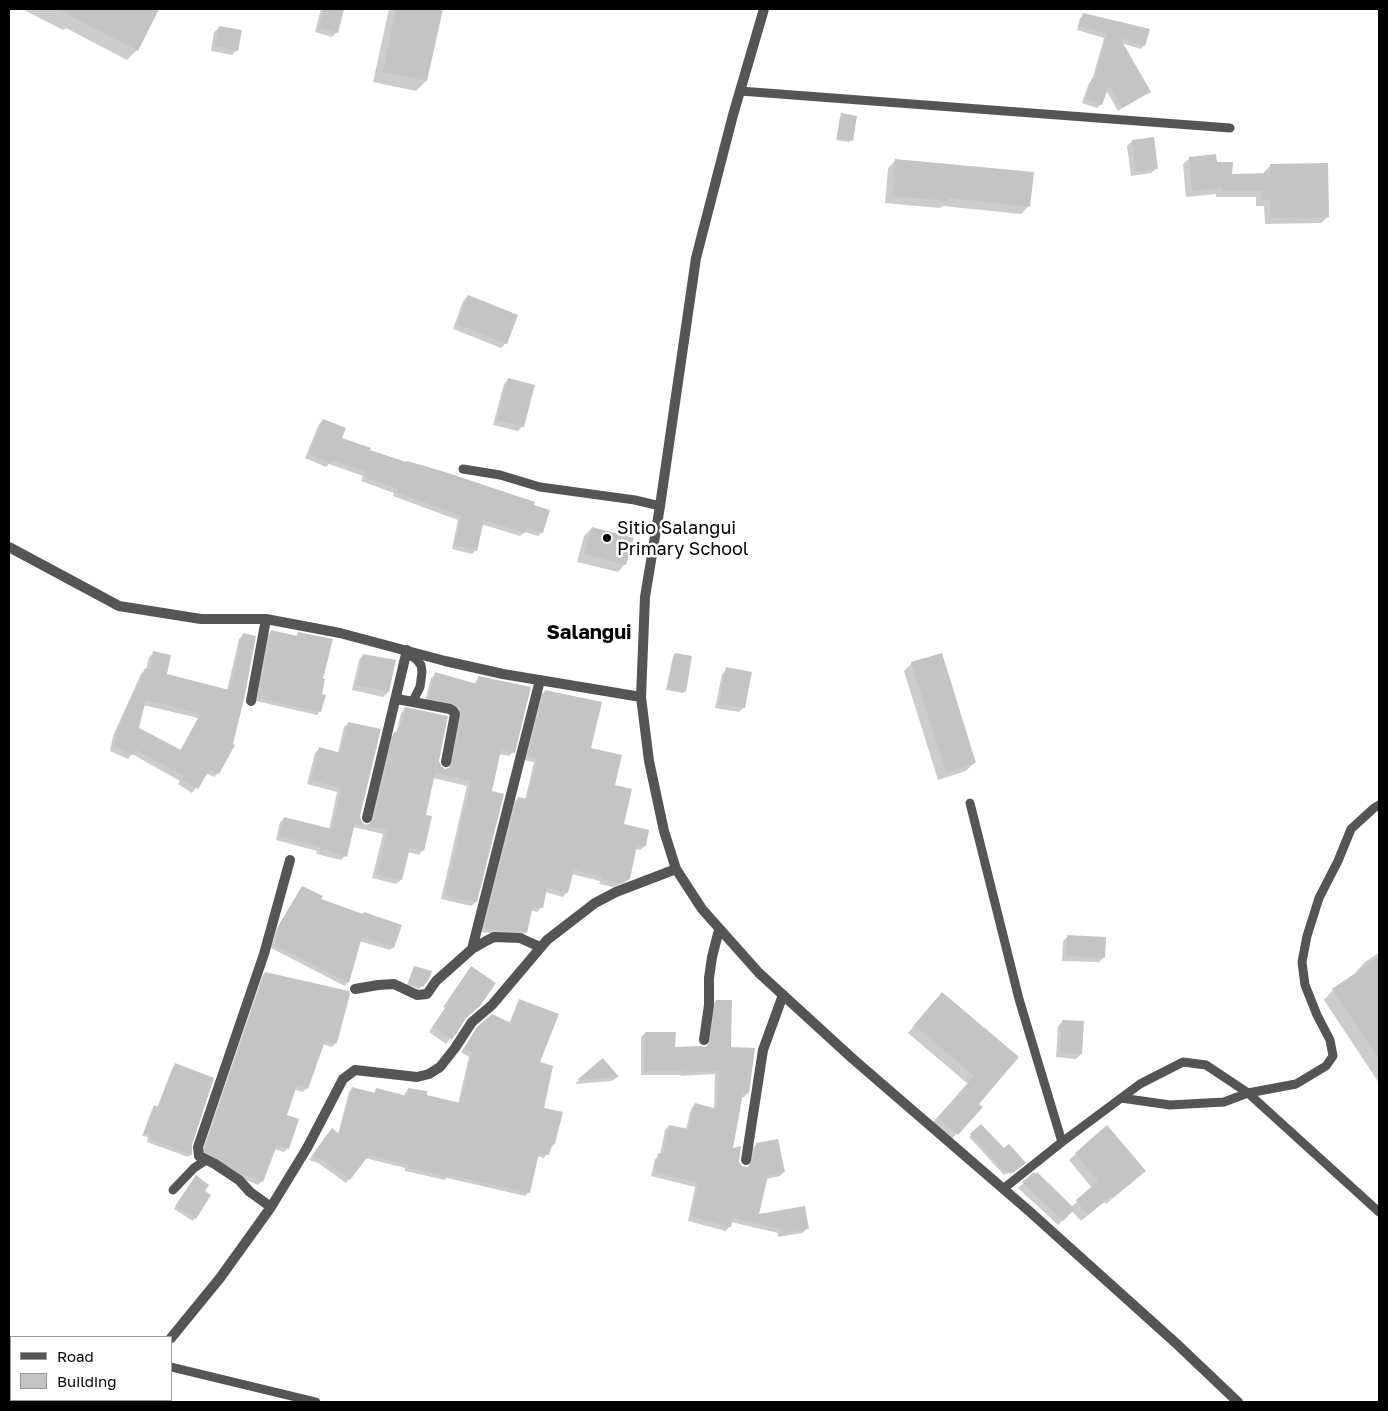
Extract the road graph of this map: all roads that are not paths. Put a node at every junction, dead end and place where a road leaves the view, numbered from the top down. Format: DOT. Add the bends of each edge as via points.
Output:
graph roads {
  1 [pos="764,9"];
  2 [pos="740,92"];
  3 [pos="1230,128"];
  4 [pos="464,469"];
  5 [pos="660,506"];
  6 [pos="9,547"];
  7 [pos="266,619"];
  8 [pos="407,652"];
  9 [pos="540,680"];
  10 [pos="642,697"];
  11 [pos="396,699"];
  12 [pos="250,701"];
  13 [pos="413,701"];
  14 [pos="446,762"];
  15 [pos="970,803"];
  16 [pos="1379,805"];
  17 [pos="367,818"];
  18 [pos="290,860"];
  19 [pos="676,868"];
  20 [pos="719,930"];
  21 [pos="540,948"];
  22 [pos="472,949"];
  23 [pos="355,989"];
  24 [pos="783,995"];
  25 [pos="704,1040"];
  26 [pos="1248,1093"];
  27 [pos="1120,1098"];
  28 [pos="1062,1142"];
  29 [pos="206,1160"];
  30 [pos="746,1160"];
  31 [pos="173,1190"];
  32 [pos="1004,1190"];
  33 [pos="270,1207"];
  34 [pos="1379,1212"];
  35 [pos="172,1337"];
  36 [pos="172,1367"];
  37 [pos="316,1402"];
  38 [pos="1238,1402"];
  1 -- 2 [label="street"];
  2 -- 3 [label="lane"];
  2 -- 5 [label="street" via="696,258"];
  4 -- 5 [label="lane" via="540,487"];
  5 -- 10 [label="street" via="645,597"];
  6 -- 7 [label="street" via="119,606 201,619"];
  7 -- 8 [label="street" via="340,633"];
  7 -- 12 [label="street"];
  8 -- 9 [label="street"];
  8 -- 11 [label="street"];
  8 -- 13 [label="lane" via="421,665 422,672 420,687"];
  9 -- 10 [label="street"];
  9 -- 22 [label="street"];
  10 -- 19 [label="street" via="648,761"];
  11 -- 13 [label="street"];
  11 -- 17 [label="street"];
  13 -- 14 [label="street" via="454,711"];
  15 -- 28 [label="lane" via="1019,999"];
  16 -- 26 [label="lane" via="1351,829 1319,898 1302,962 1305,985 1330,1040 1333,1056 1326,1066 1296,1084"];
  18 -- 29 [label="street" via="264,954 198,1147 199,1156"];
  19 -- 20 [label="street"];
  19 -- 21 [label="street" via="594,903"];
  20 -- 24 [label="street"];
  20 -- 25 [label="street" via="709,978"];
  21 -- 22 [label="street" via="520,938 506,936 494,937"];
  21 -- 33 [label="street" via="492,1005 472,1022 440,1067 417,1077 354,1070 344,1079 307,1148"];
  22 -- 23 [label="street" via="436,981 427,994 418,995 394,984"];
  24 -- 30 [label="street" via="763,1050"];
  24 -- 32 [label="street"];
  26 -- 27 [label="lane" via="1224,1102 1170,1105"];
  26 -- 27 [label="lane" via="1206,1065 1182,1062"];
  26 -- 34 [label="lane"];
  27 -- 28 [label="lane"];
  28 -- 32 [label="lane"];
  29 -- 31 [label="lane"];
  29 -- 33 [label="street" via="239,1180"];
  32 -- 38 [label="street"];
  33 -- 35 [label="street" via="220,1278"];
  36 -- 37 [label="lane"];
}
